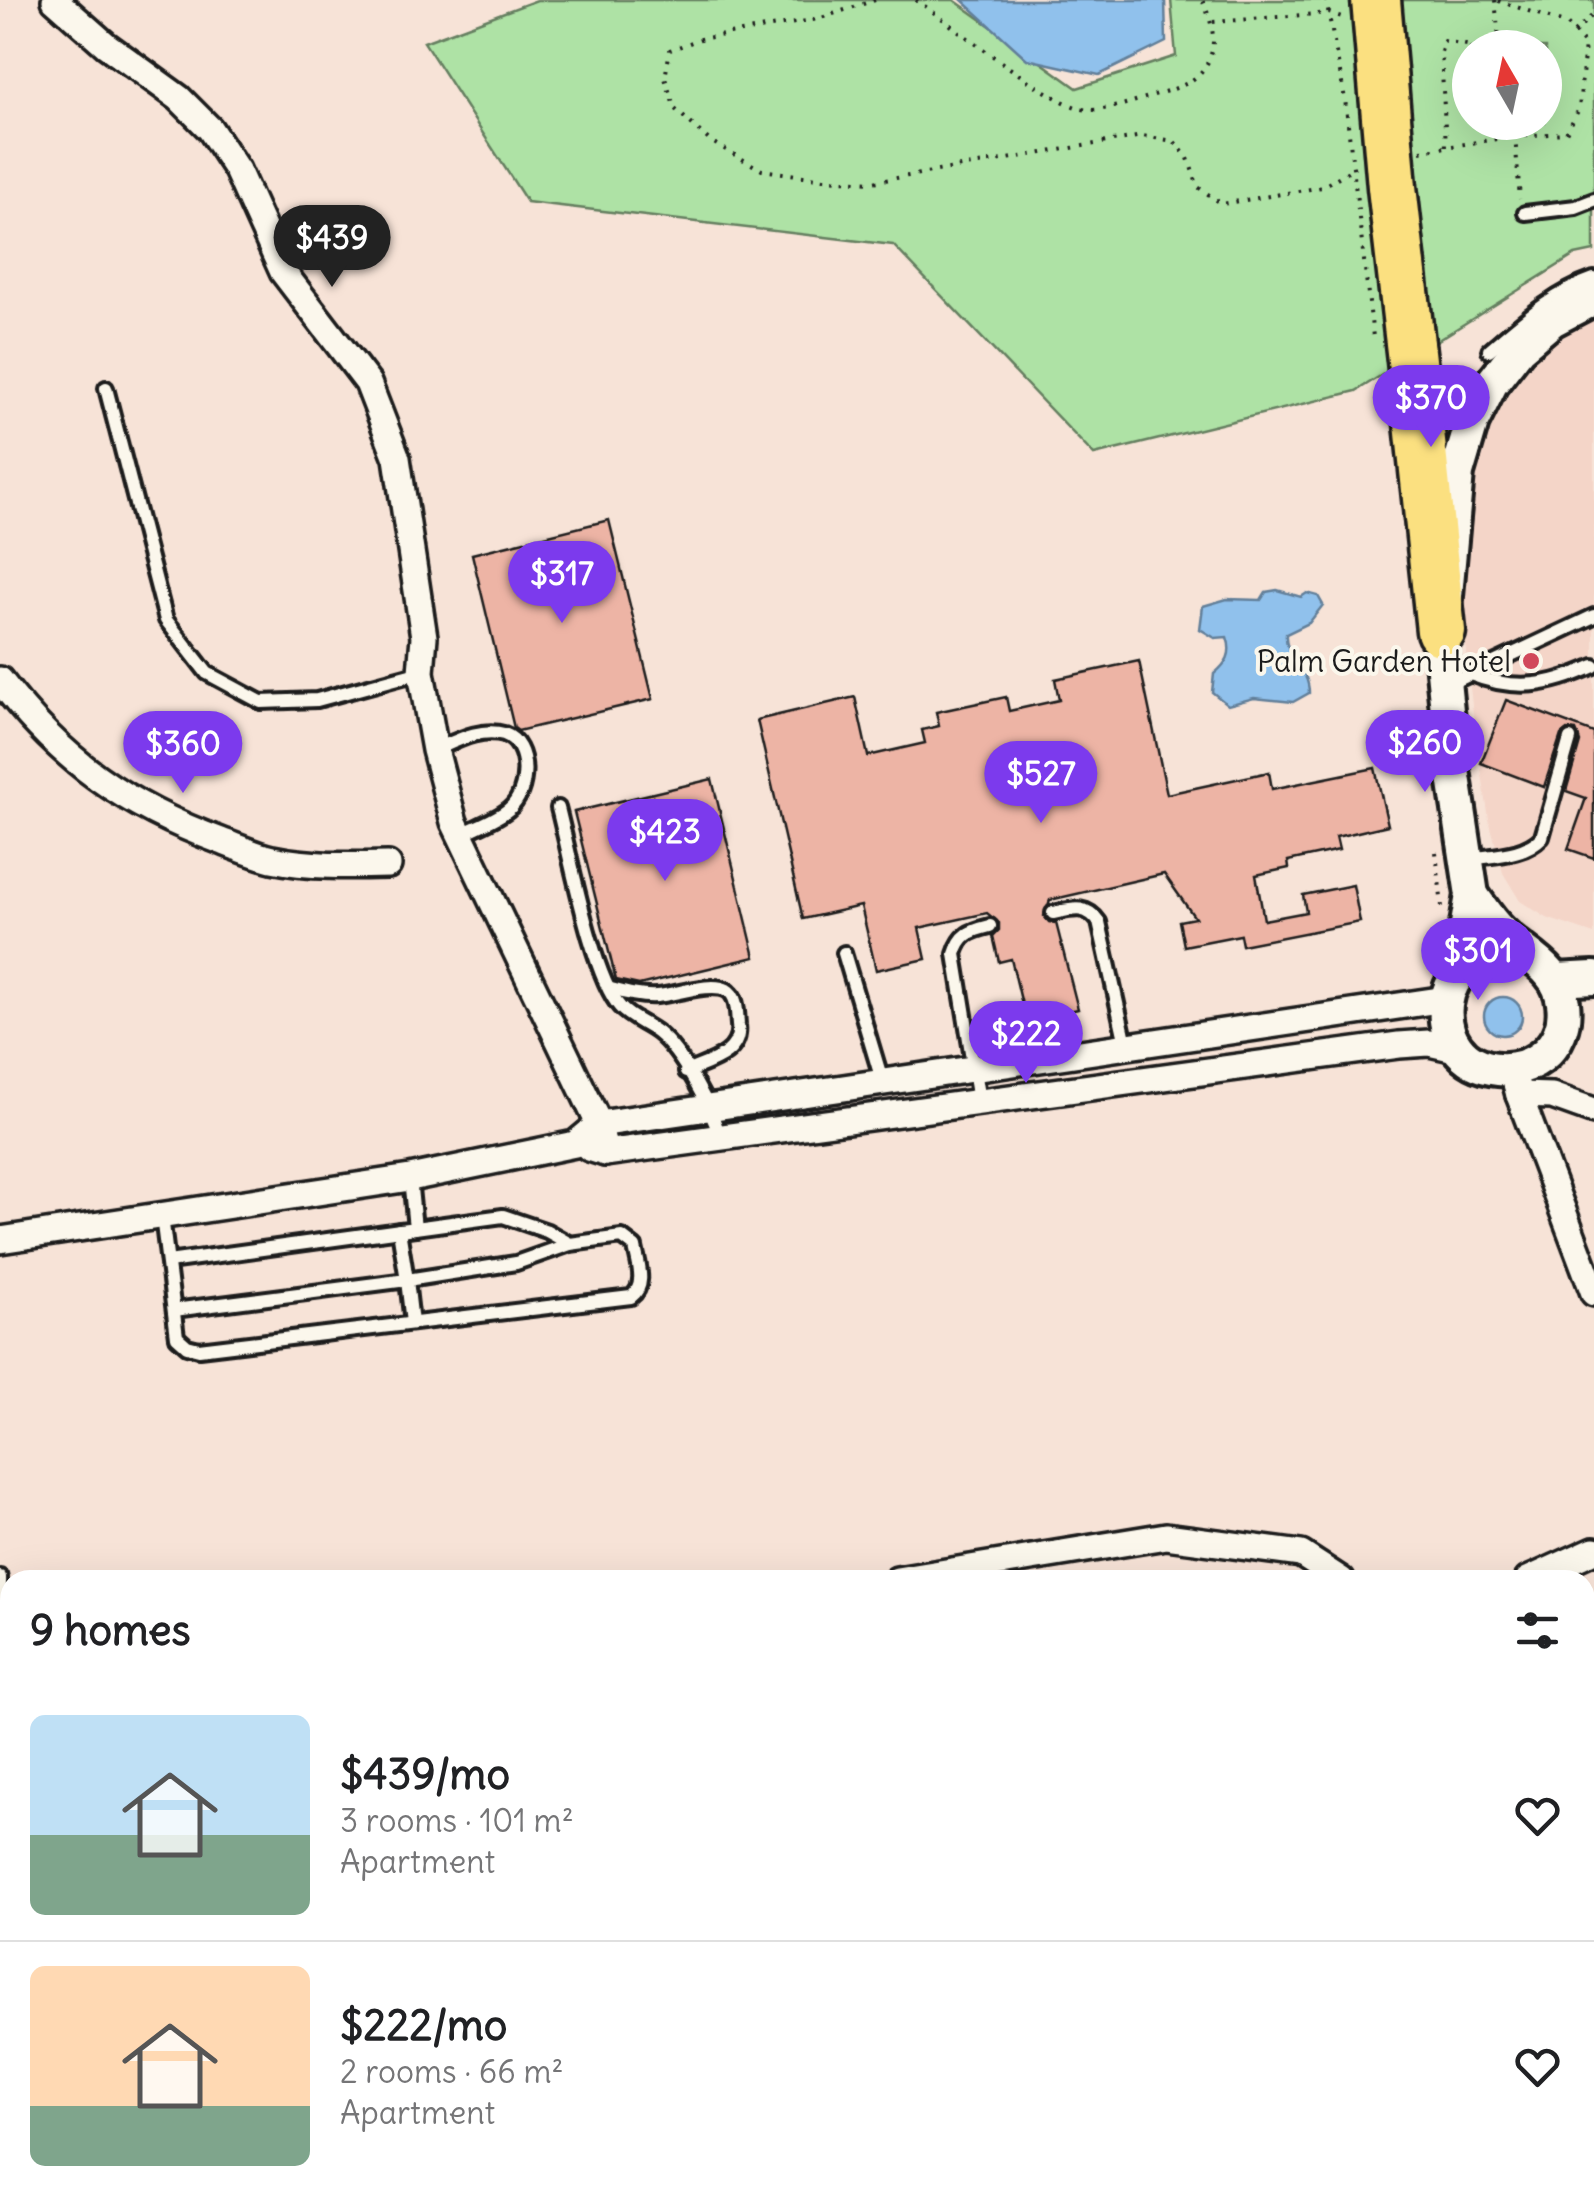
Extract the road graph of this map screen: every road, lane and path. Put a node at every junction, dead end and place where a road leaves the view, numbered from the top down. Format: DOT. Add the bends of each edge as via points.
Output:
graph roads {
  1 [pos="56,0"];
  2 [pos="875,0"];
  3 [pos="916,0"];
  4 [pos="1202,0"];
  5 [pos="1496,0"];
  6 [pos="1360,9"];
  7 [pos="1594,14"];
  8 [pos="1213,22"];
  9 [pos="1498,30"];
  10 [pos="1574,32"];
  11 [pos="1452,42"];
  12 [pos="1562,133"];
  13 [pos="1487,140"];
  14 [pos="1515,140"];
  15 [pos="1446,146"];
  16 [pos="1414,152"];
  17 [pos="1366,160"];
  18 [pos="1594,200"];
  19 [pos="1525,213"];
  20 [pos="1594,279"];
  21 [pos="1594,298"];
  22 [pos="1488,350"];
  23 [pos="106,388"];
  24 [pos="1594,616"];
  25 [pos="1442,631"];
  26 [pos="1594,666"];
  27 [pos="420,672"];
  28 [pos="0,680"];
  29 [pos="1458,680"];
  30 [pos="1570,739"];
  31 [pos="435,750"];
  32 [pos="558,808"];
  33 [pos="460,835"];
  34 [pos="1466,859"];
  35 [pos="388,866"];
  36 [pos="1472,895"];
  37 [pos="1054,913"];
  38 [pos="990,926"];
  39 [pos="844,953"];
  40 [pos="1524,955"];
  41 [pos="1594,978"];
  42 [pos="1556,980"];
  43 [pos="1453,986"];
  44 [pos="611,990"];
  45 [pos="1594,1021"];
  46 [pos="1558,1038"];
  47 [pos="1126,1044"];
  48 [pos="1460,1050"];
  49 [pos="975,1066"];
  50 [pos="686,1072"];
  51 [pos="882,1080"];
  52 [pos="1515,1082"];
  53 [pos="979,1102"];
  54 [pos="710,1106"];
  55 [pos="1594,1111"];
  56 [pos="599,1124"];
  57 [pos="720,1138"];
  58 [pos="575,1144"];
  59 [pos="605,1153"];
  60 [pos="410,1178"];
  61 [pos="162,1216"];
  62 [pos="415,1228"];
  63 [pos="400,1230"];
  64 [pos="0,1240"];
  65 [pos="570,1244"];
  66 [pos="168,1262"];
  67 [pos="407,1280"];
  68 [pos="1594,1293"];
  69 [pos="174,1310"];
  70 [pos="412,1323"];
  71 [pos="1594,1550"];
  72 [pos="958,1570"];
  73 [pos="1326,1570"];
  74 [pos="1550,1570"];
  75 [pos="0,1577"];
  76 [pos="0,1594"];
  1 -- 27 [label="street" via="210,129 237,170 283,272 368,383 397,458 424,636"];
  2 -- 17 [label="path" via="670,50 665,78 676,110 710,141 762,170 824,180 873,182 1142,136 1174,142 1188,158 1198,188 1222,204 1322,188"];
  3 -- 8 [label="path" via="1056,100 1086,110 1188,84 1207,67"];
  4 -- 8 [label="path"];
  5 -- 9 [label="path"];
  5 -- 10 [label="path"];
  6 -- 8 [label="path"];
  6 -- 25 [label="highway, bridge" via="1392,187"];
  7 -- 10 [label="path"];
  10 -- 12 [label="path" via="1585,44 1580,108"];
  11 -- 15 [label="path" via="1444,41 1441,52"];
  13 -- 15 [label="path"];
  14 -- 19 [label="path"];
  15 -- 16 [label="path"];
  18 -- 19 [label="lane"];
  20 -- 22 [label="lane" via="1536,311"];
  21 -- 25 [label="street" via="1519,348 1472,422 1456,474"];
  23 -- 27 [label="lane" via="166,620 207,674 261,702 316,700"];
  24 -- 29 [label="lane"];
  25 -- 29 [label="street"];
  26 -- 29 [label="lane" via="1518,687"];
  27 -- 31 [label="street"];
  28 -- 35 [label="street" via="63,753 118,794 182,826 270,858"];
  29 -- 34 [label="street"];
  30 -- 34 [label="lane" via="1542,837 1519,852"];
  31 -- 33 [label="street"];
  31 -- 33 [label="lane" via="482,733 502,734 523,755 521,794 510,809"];
  32 -- 44 [label="lane" via="598,965"];
  33 -- 56 [label="street"];
  34 -- 36 [label="street"];
  36 -- 40 [label="street"];
  36 -- 43 [label="street"];
  37 -- 47 [label="lane" via="1078,908 1099,922"];
  38 -- 49 [label="lane" via="971,930 955,954"];
  39 -- 51 [label="lane"];
  40 -- 42 [label="street"];
  40 -- 43 [label="street" via="1480,957"];
  41 -- 42 [label="street"];
  42 -- 46 [label="street" via="1564,1009"];
  43 -- 47 [label="street"];
  43 -- 48 [label="street" via="1446,1017"];
  44 -- 50 [label="lane" via="620,1006 661,1034"];
  44 -- 50 [label="lane" via="655,996 727,990 735,1000 740,1038 724,1056"];
  45 -- 46 [label="street"];
  46 -- 52 [label="street"];
  47 -- 49 [label="street"];
  48 -- 52 [label="street"];
  48 -- 53 [label="street" via="1400,1045"];
  49 -- 51 [label="street"];
  49 -- 53 [label="lane"];
  50 -- 54 [label="lane"];
  51 -- 54 [label="street"];
  52 -- 55 [label="street"];
  52 -- 68 [label="street"];
  53 -- 57 [label="street"];
  54 -- 56 [label="street"];
  54 -- 57 [label="lane"];
  56 -- 58 [label="street"];
  56 -- 59 [label="street"];
  57 -- 59 [label="street"];
  58 -- 59 [label="street"];
  58 -- 60 [label="street"];
  60 -- 61 [label="street"];
  60 -- 62 [label="lane"];
  61 -- 64 [label="street"];
  61 -- 66 [label="lane"];
  62 -- 63 [label="lane"];
  62 -- 65 [label="lane" via="503,1216"];
  63 -- 66 [label="lane"];
  63 -- 67 [label="lane"];
  65 -- 67 [label="lane" via="516,1264"];
  65 -- 70 [label="lane" via="630,1240 638,1291"];
  66 -- 69 [label="lane"];
  67 -- 69 [label="lane"];
  67 -- 70 [label="lane"];
  69 -- 70 [label="lane" via="177,1337 199,1350"];
  71 -- 74 [label="street"];
  72 -- 73 [label="street" via="1166,1536 1301,1554"];
  75 -- 76 [label="lane"];
}
